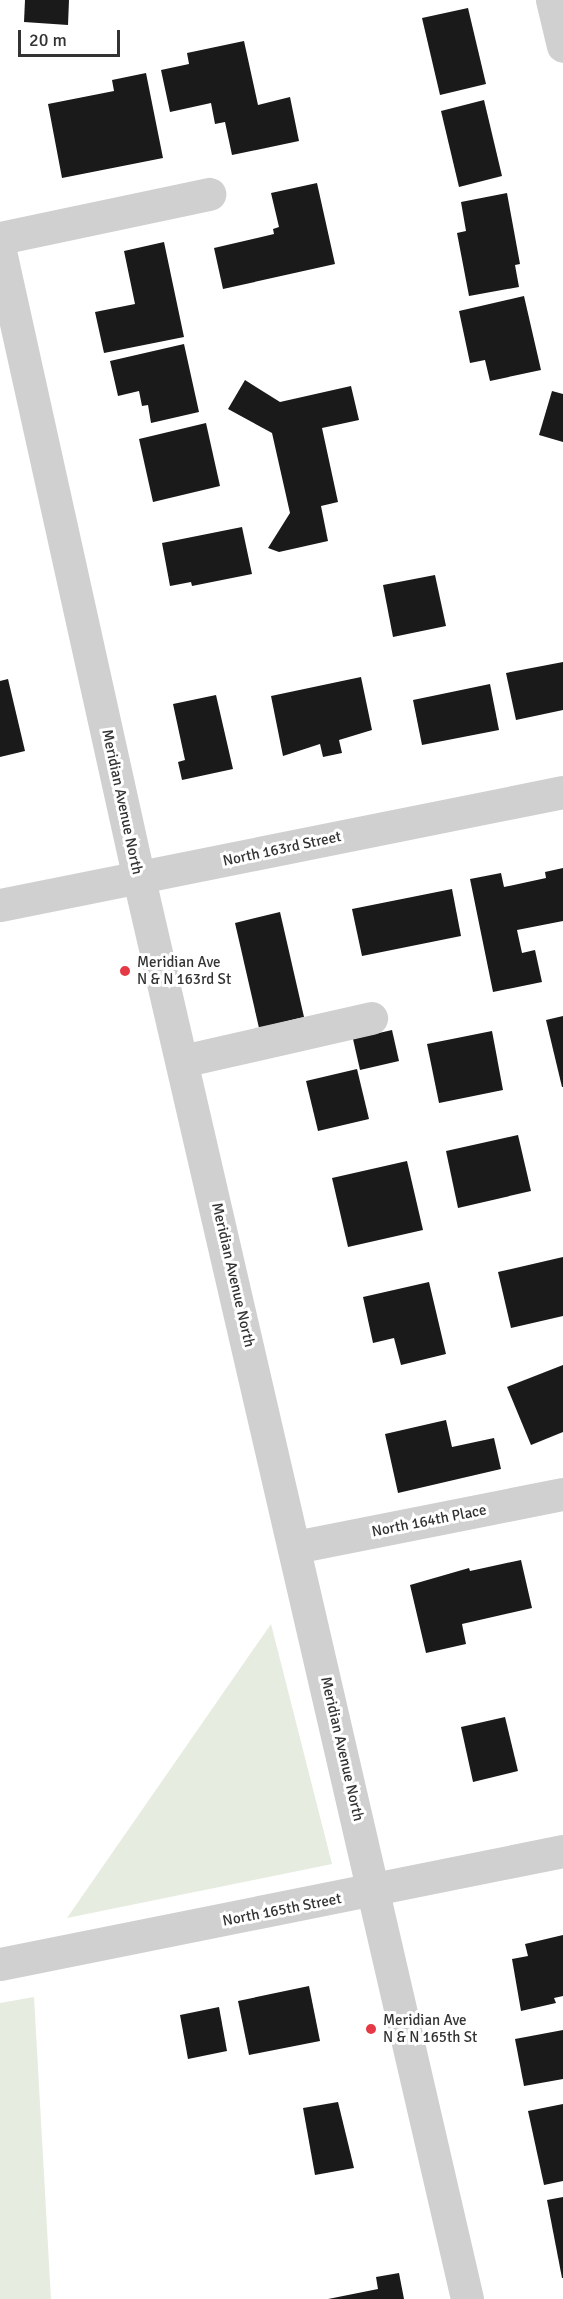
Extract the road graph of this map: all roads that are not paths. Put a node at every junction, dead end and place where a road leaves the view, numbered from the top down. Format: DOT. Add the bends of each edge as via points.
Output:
graph roads {
  1 [pos="552,0"];
  2 [pos="563,46"];
  3 [pos="209,194"];
  4 [pos="0,238"];
  5 [pos="0,251"];
  6 [pos="11,348"];
  7 [pos="563,792"];
  8 [pos="139,879"];
  9 [pos="0,905"];
  10 [pos="371,1018"];
  11 [pos="182,1061"];
  12 [pos="563,1494"];
  13 [pos="295,1547"];
  14 [pos="563,1851"];
  15 [pos="376,1892"];
  16 [pos="0,1965"];
  17 [pos="467,2299"];
  1 -- 2 [label="street"];
  3 -- 4 [label="street"];
  5 -- 6 [label="street, Meridian Avenue North"];
  6 -- 8 [label="street, Meridian Avenue North"];
  7 -- 8 [label="street, North 163rd Street"];
  8 -- 9 [label="street, North 163rd Street"];
  8 -- 11 [label="street, Meridian Avenue North"];
  10 -- 11 [label="street"];
  11 -- 13 [label="street, Meridian Avenue North"];
  12 -- 13 [label="street, North 164th Place"];
  13 -- 15 [label="street, Meridian Avenue North"];
  14 -- 15 [label="street, North 165th Street"];
  15 -- 16 [label="street, North 165th Street"];
  15 -- 17 [label="street, Meridian Avenue North"];
}
